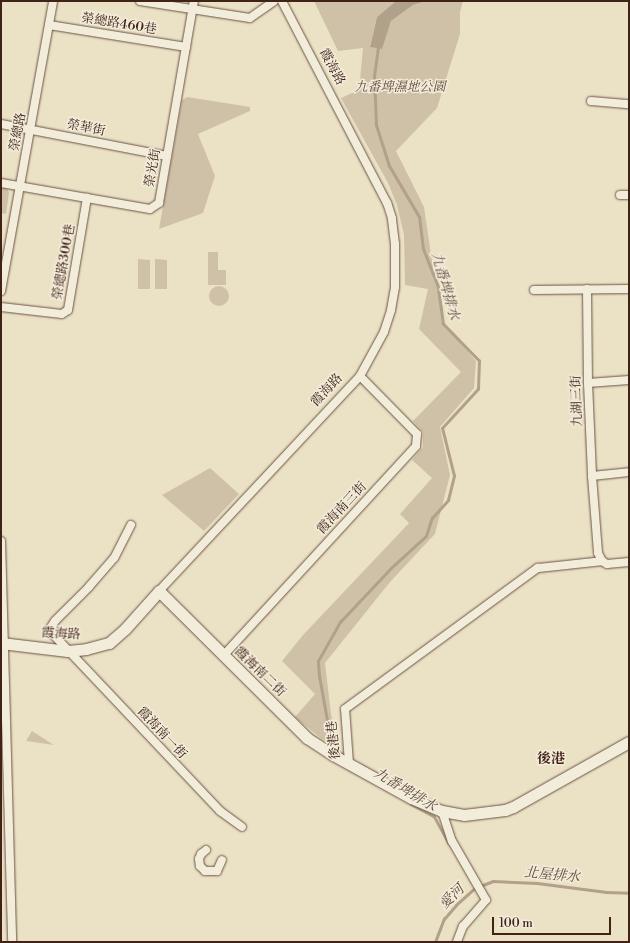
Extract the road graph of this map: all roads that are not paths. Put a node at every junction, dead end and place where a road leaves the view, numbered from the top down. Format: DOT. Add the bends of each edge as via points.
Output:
graph roads {
  1 [pos="53,1"];
  2 [pos="140,1"];
  3 [pos="194,1"];
  4 [pos="274,1"];
  5 [pos="282,1"];
  6 [pos="192,10"];
  7 [pos="49,25"];
  8 [pos="186,47"];
  9 [pos="591,101"];
  10 [pos="629,104"];
  11 [pos="1,124"];
  12 [pos="31,129"];
  13 [pos="167,156"];
  14 [pos="1,183"];
  15 [pos="20,187"];
  16 [pos="620,195"];
  17 [pos="629,195"];
  18 [pos="87,198"];
  19 [pos="587,289"];
  20 [pos="629,289"];
  21 [pos="534,290"];
  22 [pos="1,291"];
  23 [pos="1,307"];
  24 [pos="360,376"];
  25 [pos="629,380"];
  26 [pos="588,383"];
  27 [pos="629,472"];
  28 [pos="592,476"];
  29 [pos="131,525"];
  30 [pos="1,541"];
  31 [pos="602,562"];
  32 [pos="629,562"];
  33 [pos="159,591"];
  34 [pos="2,643"];
  35 [pos="68,651"];
  36 [pos="223,656"];
  37 [pos="629,742"];
  38 [pos="349,763"];
  39 [pos="442,812"];
  40 [pos="242,828"];
  41 [pos="206,850"];
  42 [pos="222,860"];
  43 [pos="12,942"];
  44 [pos="457,942"];
  1 -- 7 [label="street, 榮總路"];
  2 -- 6 [label="street"];
  3 -- 6 [label="street, 榮光街"];
  4 -- 6 [label="street" via="250,18"];
  5 -- 24 [label="street, 霞海路" via="380,186 392,218 396,265 392,302 384,332"];
  6 -- 8 [label="street, 榮光街"];
  7 -- 8 [label="street, 榮總路460巷"];
  7 -- 12 [label="street, 榮總路"];
  8 -- 13 [label="street, 榮光街"];
  9 -- 10 [label="street"];
  11 -- 12 [label="street, 榮華街"];
  12 -- 13 [label="street, 榮華街"];
  12 -- 15 [label="street, 榮總路"];
  13 -- 18 [label="street, 榮光街" via="159,203 150,209"];
  14 -- 15 [label="street, 榮光街"];
  15 -- 18 [label="street, 榮光街"];
  15 -- 22 [label="street, 榮總路"];
  16 -- 17 [label="street"];
  18 -- 23 [label="street, 榮總路300巷" via="68,310 62,314"];
  19 -- 20 [label="street"];
  19 -- 21 [label="street"];
  19 -- 26 [label="street, 九湖三街"];
  24 -- 33 [label="street, 霞海路"];
  24 -- 36 [label="street, 霞海南三街" via="417,434 416,446"];
  25 -- 26 [label="street"];
  26 -- 28 [label="street, 九湖三街"];
  27 -- 28 [label="street"];
  28 -- 31 [label="street, 九湖三街" via="598,552"];
  29 -- 35 [label="street, 霞海南一街" via="114,558 48,630"];
  30 -- 34 [label="street"];
  31 -- 32 [label="street, 後港巷"];
  31 -- 38 [label="street, 後港巷" via="538,568 345,709"];
  33 -- 35 [label="street, 霞海路" via="109,643 86,650"];
  33 -- 36 [label="street, 霞海南二街"];
  34 -- 35 [label="street, 霞海路"];
  34 -- 43 [label="street"];
  35 -- 40 [label="street, 霞海南一街" via="220,811"];
  36 -- 38 [label="street, 霞海南二街" via="307,738"];
  37 -- 39 [label="street, 後港巷" via="544,788 522,803 505,810 464,815"];
  38 -- 39 [label="street, 後港巷" via="411,798"];
  39 -- 44 [label="street" via="452,841 486,900 463,926"];
  41 -- 42 [label="street" via="199,859 200,866 205,871 216,871"];
}
